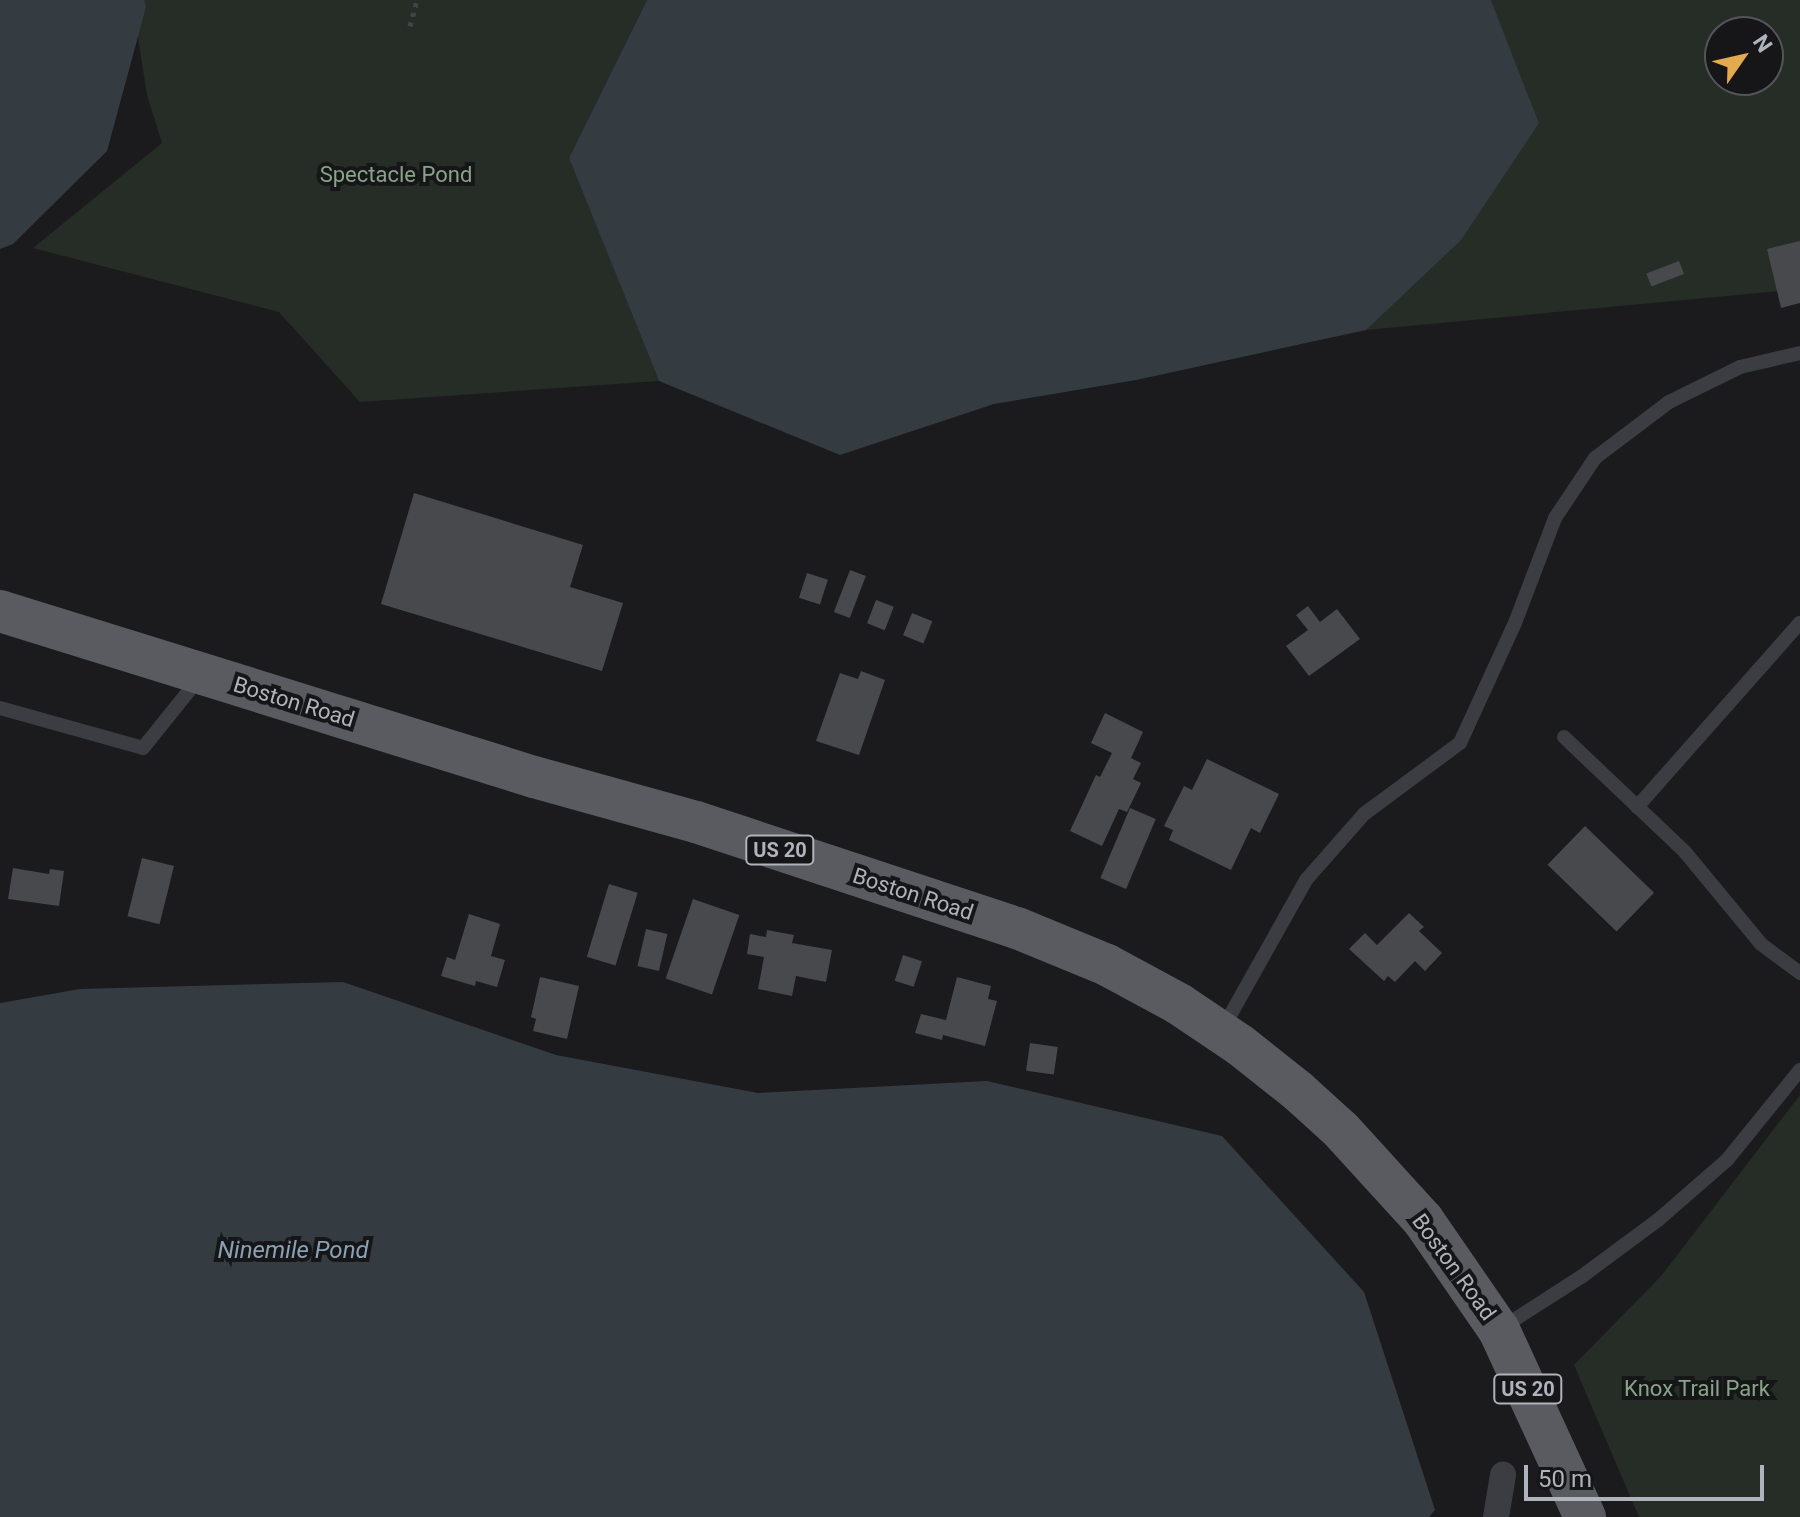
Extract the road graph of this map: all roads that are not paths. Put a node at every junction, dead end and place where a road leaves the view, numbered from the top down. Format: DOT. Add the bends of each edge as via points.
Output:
graph roads {
  1 [pos="1800,353"];
  2 [pos="0,611"];
  3 [pos="1800,623"];
  4 [pos="203,674"];
  5 [pos="0,708"];
  6 [pos="1564,737"];
  7 [pos="1637,807"];
  8 [pos="1800,973"];
  9 [pos="1221,1032"];
  10 [pos="1800,1070"];
  11 [pos="1499,1330"];
  12 [pos="1503,1475"];
  13 [pos="1496,1517"];
  14 [pos="1585,1517"];
  1 -- 9 [label="lane" via="1740,367 1669,402 1595,458 1555,518 1460,743 1364,814 1306,880"];
  2 -- 4 [label="main road, Boston Road / US 20"];
  3 -- 7 [label="lane"];
  4 -- 5 [label="lane" via="143,748"];
  4 -- 9 [label="main road, Boston Road / US 20" via="696,822 1017,928 1107,965"];
  6 -- 7 [label="lane"];
  7 -- 8 [label="lane" via="1685,852 1761,944"];
  9 -- 11 [label="main road, Boston Road / US 20" via="1298,1091 1385,1177 1423,1220"];
  10 -- 11 [label="lane" via="1727,1160 1658,1220"];
  11 -- 14 [label="main road, Boston Road / US 20"];
  12 -- 13 [label="street"];
}
